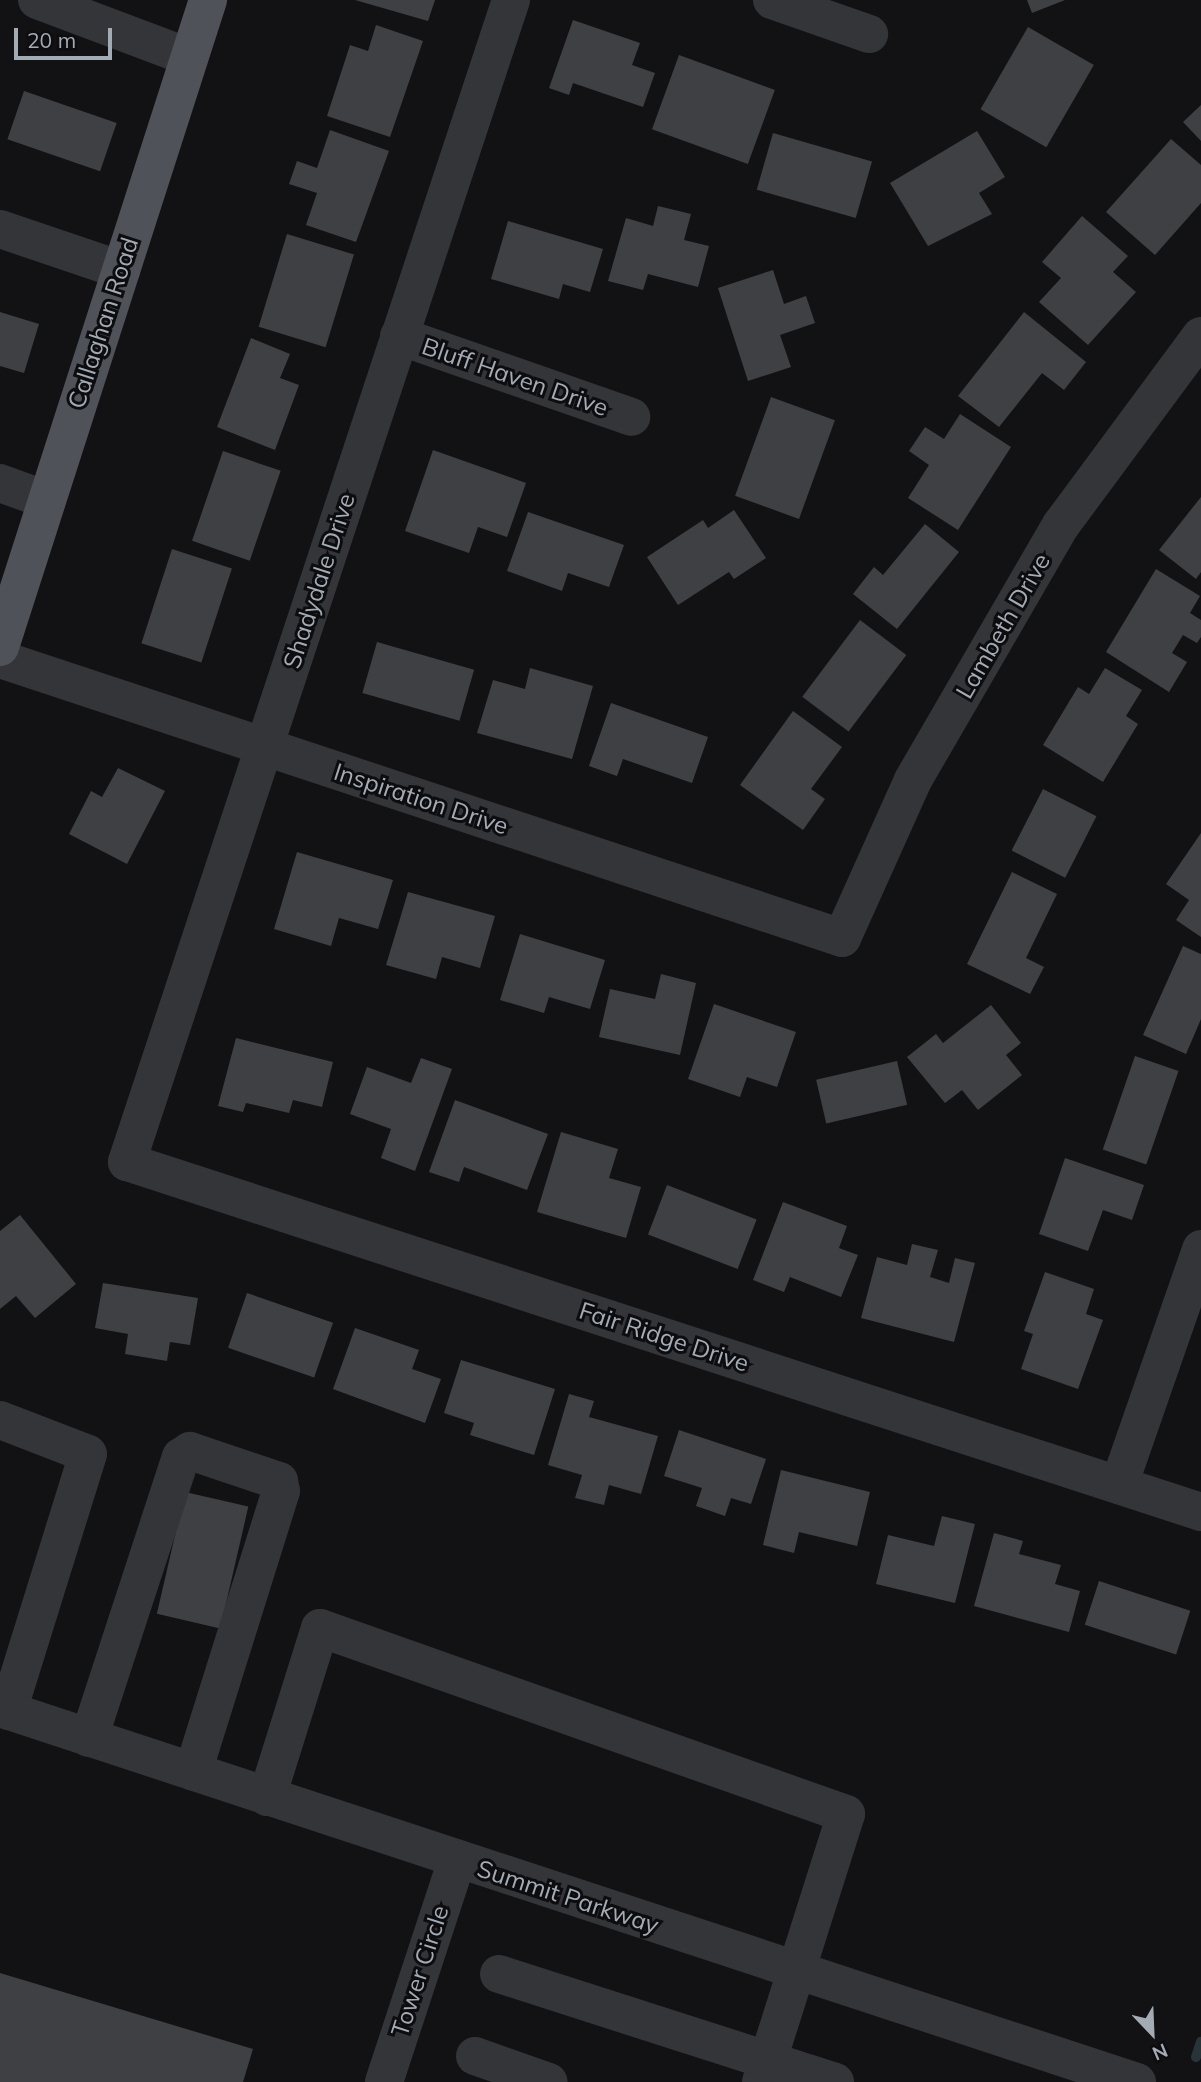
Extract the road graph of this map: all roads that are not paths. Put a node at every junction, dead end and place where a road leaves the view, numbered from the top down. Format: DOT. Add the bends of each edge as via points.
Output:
graph roads {
  1 [pos="37,0"];
  2 [pos="208,0"];
  3 [pos="511,0"];
  4 [pos="772,0"];
  5 [pos="869,34"];
  6 [pos="189,57"];
  7 [pos="0,229"];
  8 [pos="121,270"];
  9 [pos="399,336"];
  10 [pos="1201,336"];
  11 [pos="631,417"];
  12 [pos="0,483"];
  13 [pos="47,500"];
  14 [pos="0,647"];
  15 [pos="0,659"];
  16 [pos="265,747"];
  17 [pos="842,938"];
  18 [pos="127,1162"];
  19 [pos="1201,1249"];
  20 [pos="0,1420"];
  21 [pos="1119,1485"];
  22 [pos="1201,1512"];
  23 [pos="4,1710"];
  24 [pos="89,1738"];
  25 [pos="193,1772"];
  26 [pos="267,1797"];
  27 [pos="457,1860"];
  28 [pos="794,1970"];
  29 [pos="499,1974"];
  30 [pos="475,2056"];
  31 [pos="764,2071"];
  32 [pos="384,2082"];
  33 [pos="549,2082"];
  34 [pos="835,2082"];
  35 [pos="1137,2082"];
  1 -- 6 [label="street"];
  2 -- 6 [label="main road, Callaghan Road"];
  3 -- 9 [label="street, Shadydale Drive"];
  4 -- 5 [label="street"];
  6 -- 8 [label="main road, Callaghan Road"];
  7 -- 8 [label="street"];
  8 -- 13 [label="main road, Callaghan Road"];
  9 -- 11 [label="street, Bluff Haven Drive"];
  9 -- 16 [label="street, Shadydale Drive"];
  10 -- 17 [label="street, Lambeth Drive" via="1062,525 913,780"];
  12 -- 13 [label="street"];
  13 -- 14 [label="main road, Callaghan Road"];
  15 -- 16 [label="street, Inspiration Drive"];
  16 -- 17 [label="street, Inspiration Drive"];
  16 -- 18 [label="street, Shadydale Drive"];
  18 -- 21 [label="street, Fair Ridge Drive"];
  19 -- 21 [label="street"];
  20 -- 23 [label="street" via="88,1454"];
  21 -- 22 [label="street, Fair Ridge Drive"];
  23 -- 24 [label="street, Summit Parkway"];
  24 -- 25 [label="street, Summit Parkway"];
  24 -- 25 [label="street" via="181,1457 190,1451 279,1481 281,1491"];
  25 -- 26 [label="street, Summit Parkway"];
  26 -- 27 [label="street, Summit Parkway"];
  26 -- 28 [label="street" via="320,1628 846,1814"];
  27 -- 28 [label="street, Summit Parkway"];
  27 -- 32 [label="street, Tower Circle"];
  28 -- 31 [label="street"];
  28 -- 35 [label="street, Summit Parkway"];
  29 -- 31 [label="street"];
  30 -- 33 [label="street"];
  31 -- 34 [label="street"];
}
